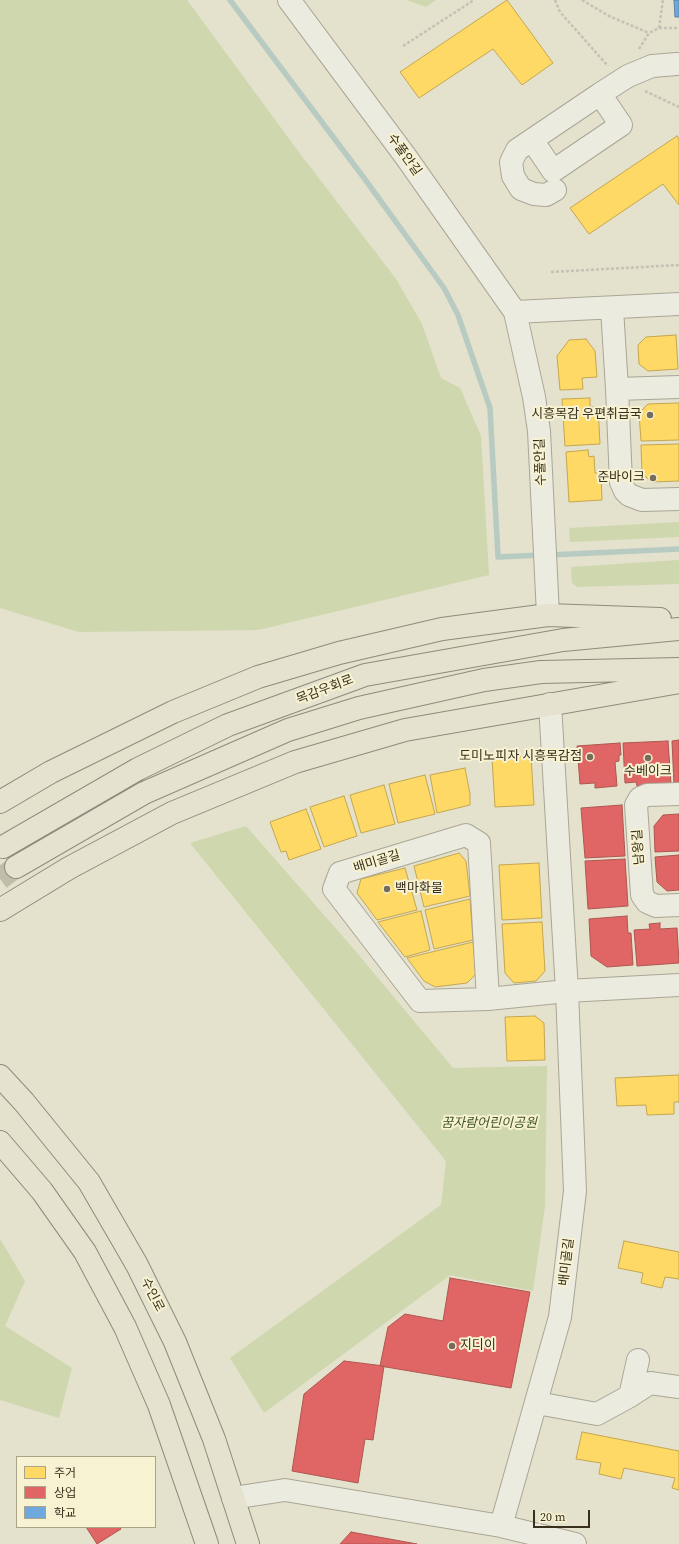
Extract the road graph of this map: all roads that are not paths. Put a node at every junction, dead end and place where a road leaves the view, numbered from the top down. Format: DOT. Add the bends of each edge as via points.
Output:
graph roads {
  1 [pos="290,0"];
  2 [pos="677,64"];
  3 [pos="600,94"];
  4 [pos="532,140"];
  5 [pos="555,190"];
  6 [pos="679,304"];
  7 [pos="612,308"];
  8 [pos="515,312"];
  9 [pos="679,387"];
  10 [pos="617,389"];
  11 [pos="679,499"];
  12 [pos="548,615"];
  13 [pos="679,620"];
  14 [pos="679,629"];
  15 [pos="679,669"];
  16 [pos="679,682"];
  17 [pos="550,704"];
  18 [pos="679,794"];
  19 [pos="0,802"];
  20 [pos="2,847"];
  21 [pos="16,867"];
  22 [pos="679,905"];
  23 [pos="0,910"];
  24 [pos="679,985"];
  25 [pos="567,990"];
  26 [pos="488,999"];
  27 [pos="0,1076"];
  28 [pos="0,1142"];
  29 [pos="638,1360"];
  30 [pos="679,1387"];
  31 [pos="630,1396"];
  32 [pos="537,1403"];
  33 [pos="234,1498"];
  34 [pos="501,1526"];
  35 [pos="207,1544"];
  36 [pos="248,1544"];
  37 [pos="576,1544"];
  1 -- 8 [label="street, 수풀안길" via="406,157"];
  2 -- 3 [label="street" via="652,66 628,76"];
  3 -- 4 [label="street"];
  3 -- 4 [label="street" via="621,126 553,171"];
  4 -- 5 [label="street" via="517,150 511,162 513,176 521,190 546,195"];
  6 -- 7 [label="street"];
  7 -- 8 [label="street"];
  7 -- 10 [label="street"];
  8 -- 12 [label="street, 수풀안길" via="539,431"];
  9 -- 10 [label="street"];
  10 -- 11 [label="street" via="621,482 625,491 642,500"];
  12 -- 13 [label="main road"];
  12 -- 19 [label="main road" via="442,629 338,653 258,677 173,712 50,772"];
  14 -- 20 [label="main road, 목감우회로" via="563,640 365,675 228,725 138,769"];
  15 -- 21 [label="main road, 목감우회로" via="541,672 484,680 359,708 288,730 144,793"];
  16 -- 17 [label="main road"];
  17 -- 23 [label="main road" via="405,730 295,762 172,813 69,868"];
  17 -- 25 [label="street, 배미골길"];
  18 -- 22 [label="street, 남왕길" via="647,795 640,798 636,805 642,895 647,902 656,906"];
  24 -- 25 [label="street"];
  25 -- 26 [label="street, 배미골길"];
  25 -- 32 [label="street, 배미골길" via="575,1191 560,1317"];
  26 -- 26 [label="street, 배미골길" via="420,1001 334,889 340,873 466,835 479,843"];
  27 -- 33 [label="main road, 수인로" via="89,1182 137,1265 175,1342 214,1439"];
  28 -- 35 [label="main road" via="42,1191 85,1252 125,1327 160,1405"];
  29 -- 31 [label="street"];
  30 -- 31 [label="street" via="650,1382"];
  31 -- 32 [label="street" via="597,1414"];
  32 -- 34 [label="street, 배미골길"];
  33 -- 34 [label="street" via="285,1490"];
  33 -- 36 [label="main road, 수인로"];
  34 -- 37 [label="street"];
}
